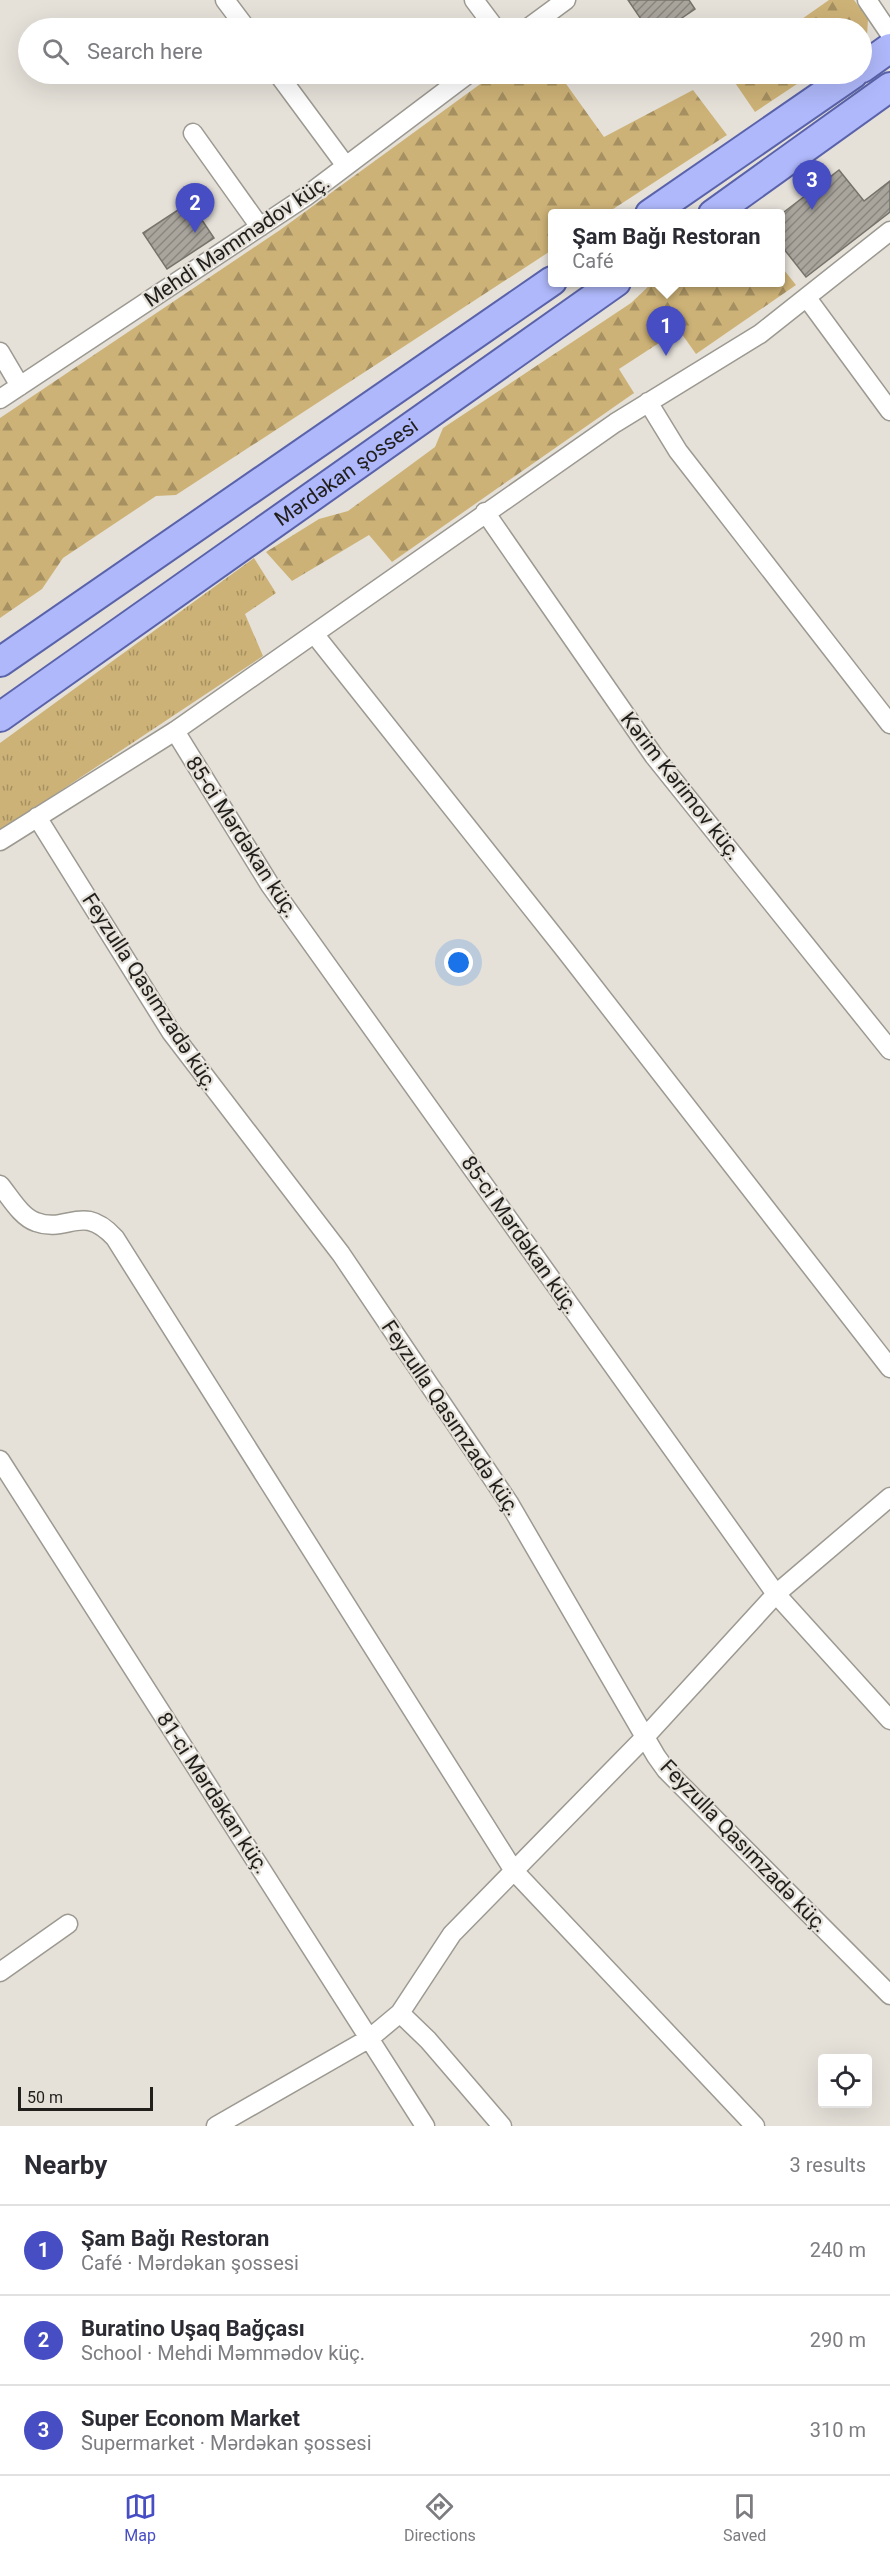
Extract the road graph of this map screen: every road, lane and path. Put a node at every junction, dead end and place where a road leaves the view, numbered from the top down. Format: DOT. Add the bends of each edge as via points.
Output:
graph roads {
  1 [pos="225,0"];
  2 [pos="474,0"];
  3 [pos="566,0"];
  4 [pos="867,0"];
  5 [pos="238,18"];
  6 [pos="488,18"];
  7 [pos="542,18"];
  8 [pos="890,34"];
  9 [pos="890,48"];
  10 [pos="872,60"];
  11 [pos="285,84"];
  12 [pos="455,84"];
  13 [pos="838,84"];
  14 [pos="890,87"];
  15 [pos="193,133"];
  16 [pos="346,166"];
  17 [pos="656,209"];
  18 [pos="719,209"];
  19 [pos="260,227"];
  20 [pos="890,231"];
  21 [pos="548,284"];
  22 [pos="609,287"];
  23 [pos="807,298"];
  24 [pos="0,352"];
  25 [pos="20,386"];
  26 [pos="0,399"];
  27 [pos="648,402"];
  28 [pos="890,411"];
  29 [pos="485,512"];
  30 [pos="315,634"];
  31 [pos="0,662"];
  32 [pos="0,717"];
  33 [pos="890,724"];
  34 [pos="175,731"];
  35 [pos="37,817"];
  36 [pos="0,841"];
  37 [pos="890,1050"];
  38 [pos="0,1185"];
  39 [pos="890,1368"];
  40 [pos="0,1460"];
  41 [pos="890,1497"];
  42 [pos="776,1594"];
  43 [pos="890,1720"];
  44 [pos="645,1737"];
  45 [pos="514,1871"];
  46 [pos="68,1924"];
  47 [pos="0,1972"];
  48 [pos="890,1995"];
  49 [pos="400,2013"];
  50 [pos="370,2038"];
  51 [pos="216,2126"];
  52 [pos="425,2126"];
  53 [pos="502,2126"];
  54 [pos="755,2126"];
  1 -- 5 [label="street"];
  2 -- 6 [label="street"];
  3 -- 7 [label="street"];
  4 -- 8 [label="street"];
  9 -- 10 [label="main road"];
  11 -- 16 [label="street"];
  12 -- 16 [label="street, Mehdi Məmmədov küç."];
  13 -- 17 [label="main road"];
  14 -- 18 [label="main road"];
  15 -- 19 [label="street"];
  16 -- 19 [label="street, Mehdi Məmmədov küç."];
  19 -- 25 [label="street, Mehdi Məmmədov küç."];
  20 -- 23 [label="street"];
  21 -- 31 [label="main road, Mərdəkan şossesi"];
  22 -- 32 [label="main road, Mərdəkan şossesi"];
  23 -- 27 [label="street" via="760,334"];
  23 -- 28 [label="street"];
  24 -- 25 [label="street"];
  25 -- 26 [label="street, Mehdi Məmmədov küç."];
  27 -- 29 [label="street"];
  27 -- 33 [label="street" via="678,451"];
  29 -- 30 [label="street"];
  29 -- 37 [label="street, Kərim Kərimov küç." via="654,756"];
  30 -- 34 [label="street"];
  30 -- 39 [label="street"];
  34 -- 35 [label="street"];
  34 -- 42 [label="street, 85-ci Mərdəkan küç." via="270,885"];
  35 -- 36 [label="street"];
  35 -- 44 [label="street, Feyzulla Qasımzadə küç." via="171,1032 341,1254 509,1503"];
  38 -- 45 [label="street" via="35,1222 92,1221 115,1238"];
  40 -- 50 [label="street, 81-ci Mərdəkan küç."];
  41 -- 42 [label="street"];
  42 -- 43 [label="street, 85-ci Mərdəkan küç."];
  42 -- 44 [label="street"];
  44 -- 45 [label="street"];
  44 -- 48 [label="street, Feyzulla Qasımzadə küç." via="666,1770"];
  45 -- 49 [label="street" via="452,1934"];
  45 -- 54 [label="street"];
  46 -- 47 [label="street"];
  49 -- 50 [label="street"];
  49 -- 53 [label="street"];
  50 -- 51 [label="street"];
  50 -- 52 [label="street, 81-ci Mərdəkan küç."];
}
